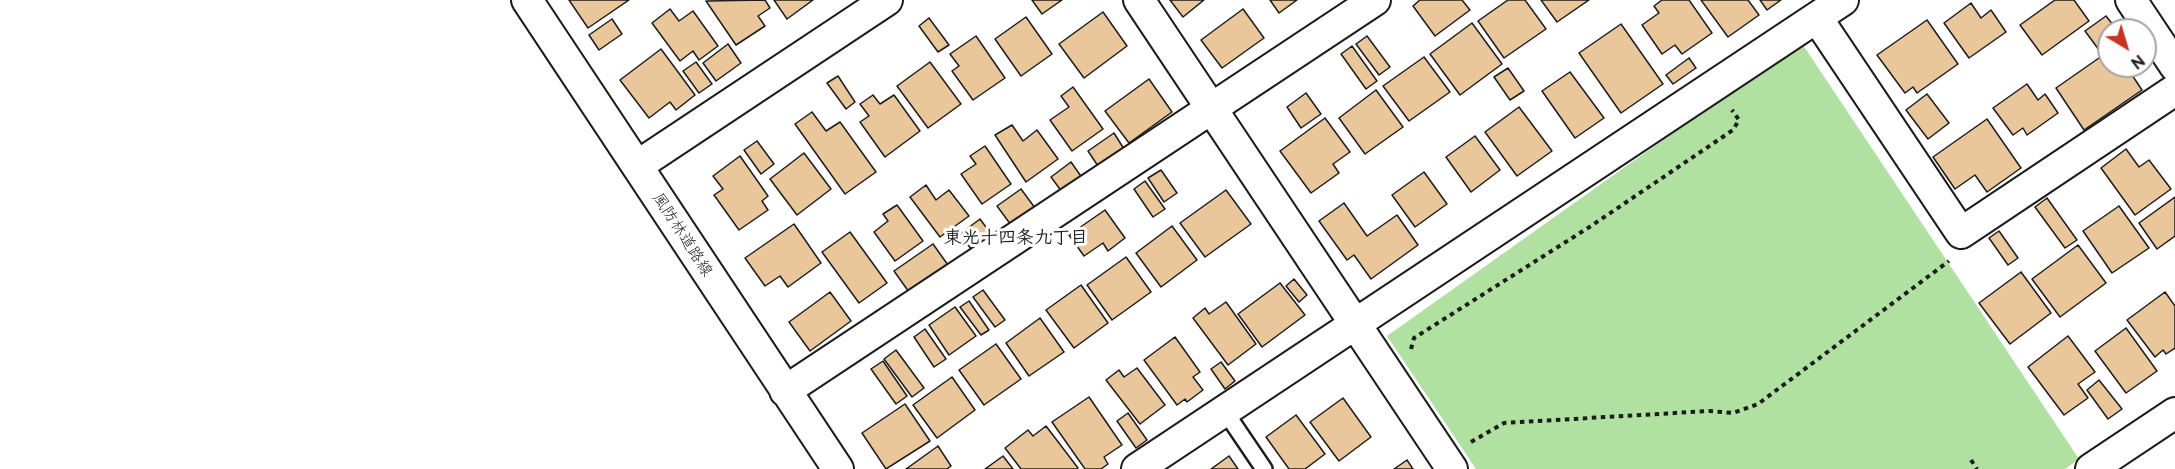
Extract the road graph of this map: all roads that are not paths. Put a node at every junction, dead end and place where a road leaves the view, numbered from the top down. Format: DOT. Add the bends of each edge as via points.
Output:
graph roads {
  1 [pos="527,0"];
  2 [pos="887,0"];
  3 [pos="1139,0"];
  4 [pos="1375,0"];
  5 [pos="1843,0"];
  6 [pos="2132,0"];
  7 [pos="1816,18"];
  8 [pos="2175,66"];
  9 [pos="2175,90"];
  10 [pos="1211,110"];
  11 [pos="637,166"];
  12 [pos="1354,323"];
  13 [pos="785,391"];
  14 [pos="1224,410"];
  15 [pos="2175,413"];
  16 [pos="1446,460"];
  17 [pos="838,469"];
  18 [pos="1137,469"];
  19 [pos="1264,469"];
  20 [pos="2091,469"];
  1 -- 11 [label="street, 風防林道路線"];
  2 -- 11 [label="street"];
  3 -- 10 [label="street"];
  4 -- 10 [label="street"];
  5 -- 7 [label="street"];
  6 -- 8 [label="street"];
  7 -- 9 [label="street" via="1961,233"];
  7 -- 12 [label="street"];
  10 -- 12 [label="street"];
  10 -- 13 [label="street"];
  11 -- 13 [label="street, 風防林道路線"];
  12 -- 14 [label="street"];
  12 -- 16 [label="street"];
  13 -- 17 [label="street, 風防林道路線"];
  14 -- 18 [label="street"];
  14 -- 19 [label="lane"];
  15 -- 20 [label="street"];
}
